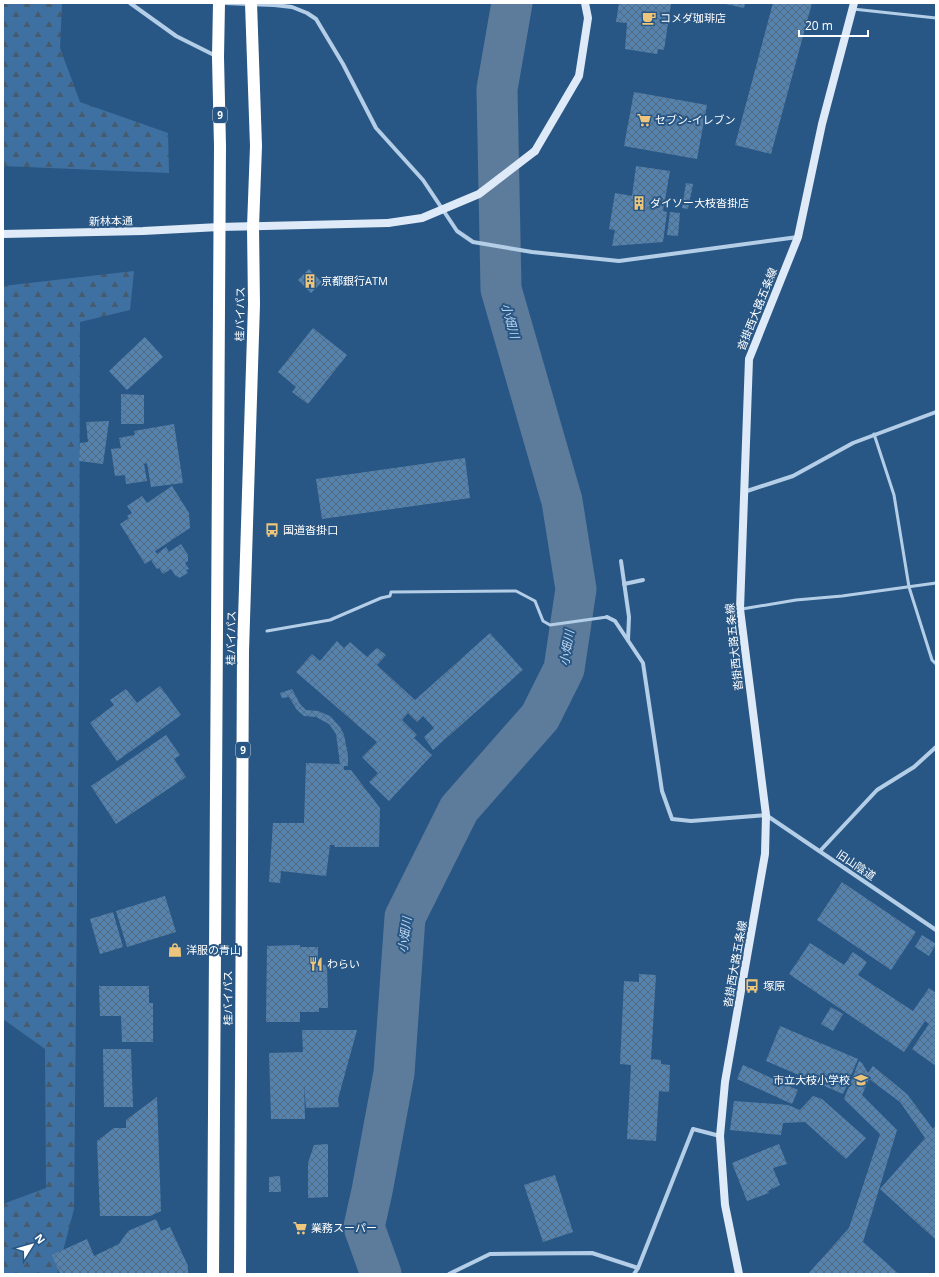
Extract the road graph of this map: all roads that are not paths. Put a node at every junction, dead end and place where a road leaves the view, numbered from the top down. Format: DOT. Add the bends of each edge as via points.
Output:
graph roads {
  1 [pos="130,3"];
  2 [pos="219,3"];
  3 [pos="225,3"];
  4 [pos="585,3"];
  5 [pos="251,4"];
  6 [pos="854,6"];
  7 [pos="936,18"];
  8 [pos="218,57"];
  9 [pos="253,226"];
  10 [pos="219,227"];
  11 [pos="3,234"];
  12 [pos="798,237"];
  13 [pos="936,412"];
  14 [pos="874,434"];
  15 [pos="743,492"];
  16 [pos="621,561"];
  17 [pos="643,580"];
  18 [pos="936,583"];
  19 [pos="624,584"];
  20 [pos="909,587"];
  21 [pos="740,609"];
  22 [pos="606,617"];
  23 [pos="267,631"];
  24 [pos="628,641"];
  25 [pos="936,664"];
  26 [pos="936,747"];
  27 [pos="766,816"];
  28 [pos="820,851"];
  29 [pos="936,930"];
  30 [pos="720,1136"];
  31 [pos="638,1268"];
  32 [pos="213,1274"];
  33 [pos="240,1274"];
  34 [pos="449,1274"];
  35 [pos="634,1274"];
  36 [pos="739,1274"];
  1 -- 8 [label="street" via="176,36"];
  2 -- 8 [label="highway, 桂バイパス / 9"];
  3 -- 5 [label="street"];
  4 -- 9 [label="main road, 新林本通, bridge" via="588,18 578,76 535,150 479,194 422,218 388,223"];
  5 -- 9 [label="highway, 桂バイパス / 9" via="256,146"];
  5 -- 12 [label="street" via="292,7 316,19 376,128 424,180 457,231 473,242 532,252 619,260"];
  6 -- 7 [label="lane"];
  6 -- 12 [label="main road, 沓掛西大路五条線" via="822,124"];
  8 -- 10 [label="highway, 桂バイパス / 9"];
  9 -- 10 [label="main road, 新林本通"];
  9 -- 33 [label="highway, 桂バイパス / 9" via="254,304 243,658"];
  10 -- 11 [label="main road, 新林本通"];
  10 -- 32 [label="highway, 桂バイパス / 9"];
  12 -- 15 [label="main road, 沓掛西大路五条線" via="748,359"];
  13 -- 14 [label="street"];
  14 -- 15 [label="street" via="793,476"];
  14 -- 20 [label="lane" via="894,495"];
  15 -- 21 [label="main road, 沓掛西大路五条線"];
  16 -- 19 [label="street"];
  17 -- 19 [label="street"];
  18 -- 20 [label="lane"];
  19 -- 24 [label="street" via="629,617"];
  20 -- 21 [label="lane"];
  20 -- 25 [label="lane" via="932,660"];
  21 -- 27 [label="main road, 沓掛西大路五条線"];
  22 -- 23 [label="lane" via="550,624 543,621 536,600 516,591 391,592 390,596 330,620"];
  22 -- 24 [label="street" via="615,621"];
  24 -- 27 [label="street" via="643,663 662,791 672,819 691,821"];
  26 -- 28 [label="street" via="914,767 877,790"];
  27 -- 28 [label="street, 旧山陰道"];
  27 -- 30 [label="main road, 沓掛西大路五条線" via="765,854 725,1082"];
  28 -- 29 [label="street, 旧山陰道"];
  30 -- 31 [label="street" via="693,1129"];
  30 -- 36 [label="main road, 沓掛西大路五条線" via="725,1205"];
  31 -- 34 [label="street" via="592,1253 490,1254"];
  31 -- 35 [label="street"];
}
